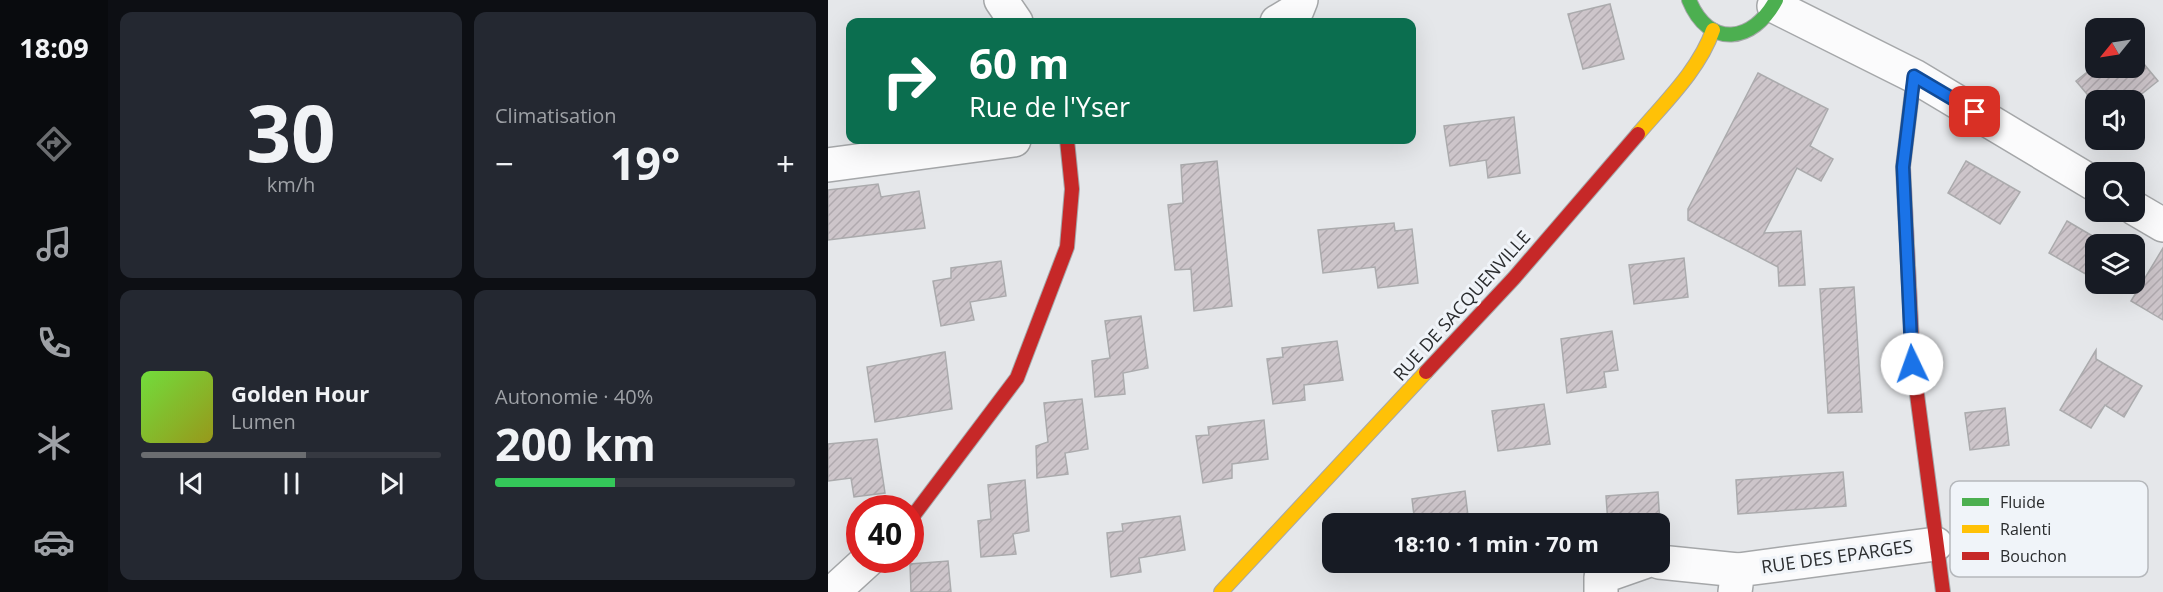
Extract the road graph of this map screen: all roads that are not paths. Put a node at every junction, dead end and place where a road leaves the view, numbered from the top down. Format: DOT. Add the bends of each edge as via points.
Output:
graph roads {
  1 [pos="1001,0"];
  2 [pos="1301,0"];
  3 [pos="1689,0"];
  4 [pos="1775,3"];
  5 [pos="1013,18"];
  6 [pos="1284,18"];
  7 [pos="1713,30"];
  8 [pos="1914,76"];
  9 [pos="984,144"];
  10 [pos="1067,144"];
  11 [pos="828,165"];
  12 [pos="2085,178"];
  13 [pos="2145,214"];
  14 [pos="2163,225"];
  15 [pos="924,501"];
  16 [pos="1936,544"];
  17 [pos="1670,564"];
  18 [pos="854,573"];
  19 [pos="1612,573"];
  20 [pos="1736,581"];
  21 [pos="833,592"];
  22 [pos="1221,592"];
  23 [pos="1601,592"];
  24 [pos="1943,592"];
  1 -- 5 [label="street"];
  2 -- 6 [label="street" via="1297,10"];
  3 -- 7 [label="street" via="1698,20"];
  4 -- 7 [label="street" via="1764,22 1752,31 1738,35"];
  4 -- 8 [label="street"];
  7 -- 22 [label="street, RUE DE SACQUENVILLE" via="1691,71 1514,278"];
  8 -- 12 [label="street"];
  8 -- 16 [label="street" via="1903,167 1912,364"];
  9 -- 11 [label="street"];
  10 -- 15 [label="street" via="1072,189 1067,247 1017,378"];
  13 -- 14 [label="street"];
  16 -- 20 [label="street, RUE DES EPARGES"];
  16 -- 24 [label="street"];
  17 -- 20 [label="street, RUE DES EPARGES"];
  18 -- 21 [label="street"];
  19 -- 23 [label="street" via="1601,577"];
}
